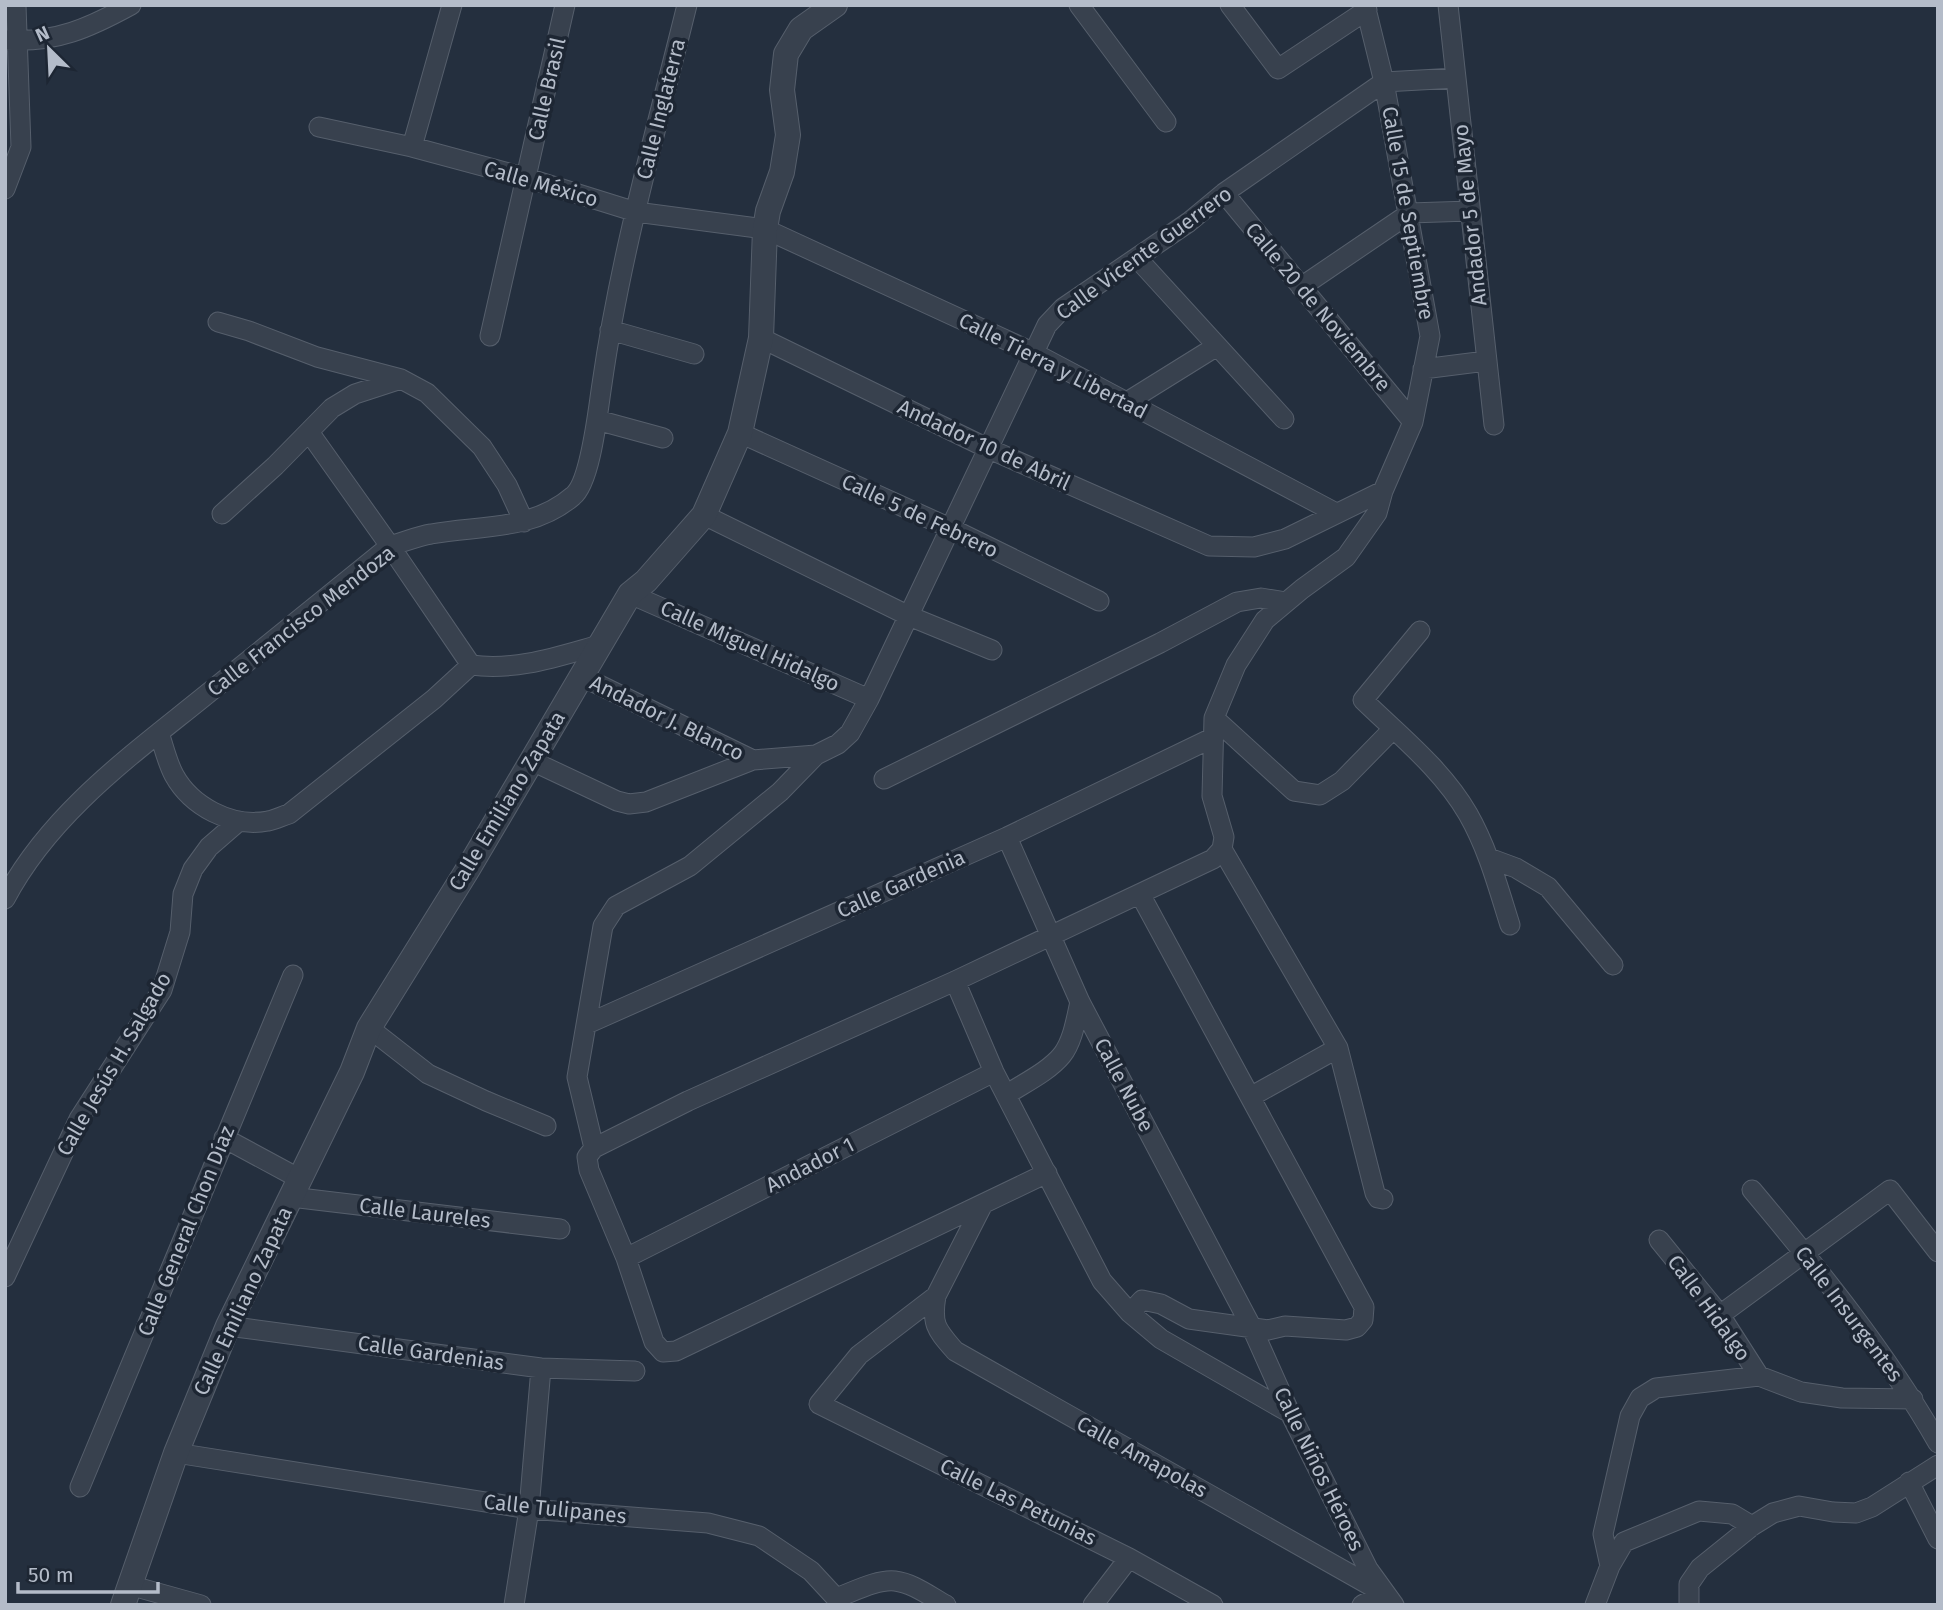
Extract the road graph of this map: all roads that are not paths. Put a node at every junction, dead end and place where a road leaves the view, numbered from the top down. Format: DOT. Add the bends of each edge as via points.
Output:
graph roads {
  1 [pos="16,5"];
  2 [pos="131,5"];
  3 [pos="452,5"];
  4 [pos="565,5"];
  5 [pos="687,5"];
  6 [pos="1079,5"];
  7 [pos="1230,5"];
  8 [pos="1448,5"];
  9 [pos="826,7"];
  10 [pos="1366,8"];
  11 [pos="12,41"];
  12 [pos="1456,78"];
  13 [pos="1384,82"];
  14 [pos="1166,122"];
  15 [pos="319,127"];
  16 [pos="412,147"];
  17 [pos="527,178"];
  18 [pos="5,189"];
  19 [pos="1224,193"];
  20 [pos="1470,211"];
  21 [pos="636,212"];
  22 [pos="1410,213"];
  23 [pos="765,229"];
  24 [pos="1137,258"];
  25 [pos="1301,287"];
  26 [pos="218,322"];
  27 [pos="610,330"];
  28 [pos="490,336"];
  29 [pos="761,338"];
  30 [pos="1217,346"];
  31 [pos="1032,352"];
  32 [pos="694,354"];
  33 [pos="1486,361"];
  34 [pos="1423,369"];
  35 [pos="401,379"];
  36 [pos="1127,402"];
  37 [pos="1284,419"];
  38 [pos="597,420"];
  39 [pos="1413,422"];
  40 [pos="1494,425"];
  41 [pos="309,432"];
  42 [pos="740,433"];
  43 [pos="663,438"];
  44 [pos="987,448"];
  45 [pos="1382,491"];
  46 [pos="1336,513"];
  47 [pos="222,514"];
  48 [pos="704,514"];
  49 [pos="524,523"];
  50 [pos="950,528"];
  51 [pos="390,546"];
  52 [pos="630,594"];
  53 [pos="1099,601"];
  54 [pos="1286,602"];
  55 [pos="909,616"];
  56 [pos="1420,631"];
  57 [pos="599,645"];
  58 [pos="992,650"];
  59 [pos="471,665"];
  60 [pos="581,676"];
  61 [pos="869,699"];
  62 [pos="1214,718"];
  63 [pos="1393,729"];
  64 [pos="159,733"];
  65 [pos="1212,738"];
  66 [pos="816,755"];
  67 [pos="753,760"];
  68 [pos="532,761"];
  69 [pos="884,779"];
  70 [pos="239,821"];
  71 [pos="1007,837"];
  72 [pos="1222,849"];
  73 [pos="1489,858"];
  74 [pos="1140,894"];
  75 [pos="5,899"];
  76 [pos="1510,925"];
  77 [pos="1052,934"];
  78 [pos="1613,965"];
  79 [pos="293,975"];
  80 [pos="956,981"];
  81 [pos="1080,1002"];
  82 [pos="586,1024"];
  83 [pos="369,1028"];
  84 [pos="1338,1048"];
  85 [pos="994,1072"];
  86 [pos="1006,1095"];
  87 [pos="1252,1096"];
  88 [pos="546,1126"];
  89 [pos="224,1138"];
  90 [pos="594,1148"];
  91 [pos="1047,1173"];
  92 [pos="296,1188"];
  93 [pos="1752,1190"];
  94 [pos="1383,1199"];
  95 [pos="983,1204"];
  96 [pos="560,1229"];
  97 [pos="1659,1240"];
  98 [pos="1938,1252"];
  99 [pos="1806,1254"];
  100 [pos="626,1258"];
  101 [pos="5,1277"];
  102 [pos="936,1296"];
  103 [pos="1130,1313"];
  104 [pos="1720,1315"];
  105 [pos="228,1326"];
  106 [pos="1252,1328"];
  107 [pos="541,1368"];
  108 [pos="635,1371"];
  109 [pos="1759,1376"];
  110 [pos="1913,1399"];
  111 [pos="1290,1412"];
  112 [pos="1938,1443"];
  113 [pos="176,1453"];
  114 [pos="1938,1465"];
  115 [pos="1909,1482"];
  116 [pos="80,1488"];
  117 [pos="529,1509"];
  118 [pos="1752,1526"];
  119 [pos="1938,1539"];
  120 [pos="1129,1558"];
  121 [pos="1609,1566"];
  122 [pos="126,1595"];
  123 [pos="1389,1599"];
  124 [pos="836,1601"];
  125 [pos="201,1605"];
  126 [pos="514,1605"];
  127 [pos="946,1605"];
  128 [pos="1093,1605"];
  129 [pos="1213,1605"];
  130 [pos="1362,1605"];
  131 [pos="1595,1605"];
  132 [pos="1689,1605"];
  1 -- 11 [label="street"];
  2 -- 11 [label="street" via="79,32"];
  3 -- 16 [label="street"];
  4 -- 17 [label="street, Calle Brasil"];
  5 -- 21 [label="street, Calle Inglaterra"];
  6 -- 14 [label="street"];
  7 -- 10 [label="street" via="1278,69"];
  8 -- 12 [label="street, Andador 5 de Mayo"];
  9 -- 23 [label="street, Calle Emiliano Zapata" via="801,29 786,54 782,90 788,135"];
  10 -- 13 [label="street, Calle 15 de Septiembre"];
  11 -- 18 [label="street" via="21,147"];
  12 -- 13 [label="street"];
  12 -- 20 [label="street, Andador 5 de Mayo"];
  13 -- 19 [label="street, Calle Vicente Guerrero"];
  13 -- 22 [label="street, Calle 15 de Septiembre"];
  15 -- 16 [label="street, Calle México"];
  16 -- 17 [label="street, Calle México"];
  17 -- 21 [label="street, Calle México"];
  17 -- 28 [label="street, Calle Brasil"];
  19 -- 24 [label="street, Calle Vicente Guerrero"];
  19 -- 25 [label="street, Calle 20 de Noviembre"];
  20 -- 22 [label="street"];
  20 -- 33 [label="street, Andador 5 de Mayo"];
  21 -- 23 [label="street, Calle México"];
  21 -- 27 [label="street, Calle Francisco Mendoza"];
  22 -- 25 [label="street"];
  22 -- 34 [label="street, Calle 15 de Septiembre" via="1430,336"];
  23 -- 29 [label="street, Calle Emiliano Zapata"];
  23 -- 31 [label="street, Calle Tierra y Libertad"];
  24 -- 30 [label="street"];
  24 -- 31 [label="street, Calle Vicente Guerrero" via="1063,307"];
  25 -- 39 [label="street, Calle 20 de Noviembre"];
  26 -- 35 [label="street" via="317,357"];
  27 -- 32 [label="street"];
  27 -- 38 [label="street, Calle Francisco Mendoza"];
  29 -- 42 [label="street, Calle Emiliano Zapata"];
  29 -- 44 [label="street, Andador 10 de Abril"];
  30 -- 36 [label="street"];
  30 -- 37 [label="street"];
  31 -- 36 [label="street, Calle Tierra y Libertad"];
  31 -- 44 [label="street, Calle Vicente Guerrero"];
  33 -- 34 [label="street"];
  33 -- 40 [label="street, Andador 5 de Mayo"];
  34 -- 39 [label="street, Calle 15 de Septiembre"];
  35 -- 41 [label="street" via="355,394 332,408"];
  35 -- 49 [label="street" via="427,393 482,447"];
  36 -- 46 [label="street, Calle Tierra y Libertad"];
  38 -- 43 [label="street"];
  38 -- 49 [label="street, Calle Francisco Mendoza" via="585,477 575,495"];
  39 -- 45 [label="street, Calle 15 de Septiembre"];
  41 -- 47 [label="street"];
  41 -- 51 [label="street"];
  42 -- 48 [label="street, Calle Emiliano Zapata"];
  42 -- 50 [label="street, Calle 5 de Febrero"];
  44 -- 46 [label="street, Andador 10 de Abril" via="1209,546 1254,547 1285,539"];
  44 -- 50 [label="street, Calle Vicente Guerrero"];
  45 -- 46 [label="street"];
  45 -- 54 [label="street, Calle 15 de Septiembre" via="1377,513 1346,557"];
  48 -- 52 [label="street, Calle Emiliano Zapata"];
  48 -- 55 [label="street"];
  49 -- 51 [label="street, Calle Francisco Mendoza" via="430,534"];
  50 -- 53 [label="street, Calle 5 de Febrero"];
  50 -- 55 [label="street, Calle Vicente Guerrero"];
  51 -- 59 [label="street"];
  51 -- 64 [label="street, Calle Francisco Mendoza"];
  52 -- 57 [label="street, Calle Emiliano Zapata"];
  52 -- 61 [label="street, Calle Miguel Hidalgo"];
  54 -- 62 [label="street, Calle 15 de Septiembre" via="1265,620 1236,665"];
  54 -- 69 [label="street" via="1261,598 1237,602"];
  55 -- 58 [label="street"];
  55 -- 61 [label="street, Calle Vicente Guerrero"];
  56 -- 63 [label="street" via="1363,699"];
  57 -- 59 [label="street" via="527,665"];
  57 -- 60 [label="street, Calle Emiliano Zapata"];
  59 -- 70 [label="street" via="435,699 289,814 268,821"];
  60 -- 67 [label="street, Andador J. Blanco"];
  60 -- 68 [label="street, Calle Emiliano Zapata"];
  61 -- 66 [label="street, Calle Vicente Guerrero" via="850,733"];
  62 -- 63 [label="street" via="1294,791 1320,794 1342,781"];
  62 -- 65 [label="street, Calle 15 de Septiembre"];
  63 -- 73 [label="street" via="1433,767 1468,814"];
  64 -- 70 [label="street" via="173,773 189,796 209,811"];
  64 -- 75 [label="street, Calle Francisco Mendoza" via="57,824"];
  65 -- 71 [label="street, Calle Gardenia"];
  65 -- 72 [label="street, Calle 15 de Septiembre" via="1212,796 1224,837"];
  66 -- 67 [label="street"];
  66 -- 82 [label="street" via="780,792 690,866 611,913 603,926"];
  67 -- 68 [label="street" via="646,802 629,804"];
  68 -- 83 [label="street, Calle Emiliano Zapata"];
  70 -- 101 [label="street, Calle Jesús H. Salgado" via="209,847 193,869 162,990 79,1119"];
  71 -- 77 [label="street, Calle Nube"];
  71 -- 82 [label="street, Calle Gardenia"];
  72 -- 74 [label="street" via="1213,859"];
  72 -- 84 [label="street"];
  73 -- 76 [label="street"];
  73 -- 78 [label="street" via="1548,887"];
  74 -- 77 [label="street"];
  74 -- 87 [label="street"];
  77 -- 80 [label="street"];
  77 -- 81 [label="street, Calle Nube"];
  79 -- 89 [label="street, Calle General Chon Díaz"];
  80 -- 85 [label="street"];
  80 -- 90 [label="street"];
  81 -- 86 [label="street" via="1062,1055"];
  81 -- 106 [label="street, Calle Nube"];
  82 -- 90 [label="street" via="577,1077"];
  83 -- 88 [label="street" via="428,1074"];
  83 -- 92 [label="street, Calle Emiliano Zapata"];
  84 -- 87 [label="street"];
  84 -- 94 [label="street" via="1375,1193"];
  85 -- 86 [label="street"];
  85 -- 100 [label="street, Andador 1"];
  86 -- 91 [label="street"];
  87 -- 106 [label="street" via="1364,1307 1363,1320 1346,1330"];
  89 -- 92 [label="street"];
  89 -- 116 [label="street, Calle General Chon Díaz"];
  90 -- 100 [label="street" via="587,1157 589,1170"];
  91 -- 95 [label="street"];
  91 -- 103 [label="street" via="1102,1281"];
  92 -- 96 [label="street, Calle Laureles"];
  92 -- 105 [label="street, Calle Emiliano Zapata"];
  93 -- 99 [label="street, Calle Insurgentes"];
  95 -- 100 [label="street" via="676,1351 663,1352 654,1342"];
  95 -- 102 [label="street"];
  97 -- 104 [label="street, Calle Hidalgo"];
  98 -- 99 [label="street" via="1889,1190"];
  99 -- 104 [label="street"];
  99 -- 110 [label="street, Calle Insurgentes"];
  102 -- 120 [label="street, Calle Las Petunias" via="859,1355 820,1405"];
  102 -- 123 [label="street, Calle Amapolas" via="932,1318 955,1351"];
  103 -- 106 [label="street" via="1142,1300 1148,1300 1189,1319"];
  103 -- 111 [label="street" via="1161,1339"];
  104 -- 109 [label="street, Calle Hidalgo"];
  105 -- 107 [label="street, Calle Gardenias"];
  105 -- 113 [label="street, Calle Emiliano Zapata"];
  106 -- 111 [label="street, Calle Niños Héroes"];
  107 -- 108 [label="street, Calle Gardenias"];
  107 -- 117 [label="street"];
  109 -- 110 [label="street" via="1801,1392"];
  109 -- 121 [label="street" via="1656,1388 1640,1398 1630,1416 1604,1534"];
  110 -- 112 [label="street, Calle Insurgentes"];
  111 -- 123 [label="street, Calle Niños Héroes" via="1368,1569"];
  113 -- 117 [label="street, Calle Tulipanes"];
  113 -- 122 [label="street, Calle Emiliano Zapata"];
  114 -- 115 [label="street"];
  115 -- 118 [label="street" via="1856,1513 1799,1506 1773,1513"];
  115 -- 119 [label="street"];
  117 -- 124 [label="street, Calle Tulipanes" via="708,1523 759,1535 811,1571"];
  117 -- 126 [label="street"];
  118 -- 121 [label="street" via="1732,1514 1699,1511 1624,1542"];
  118 -- 132 [label="street" via="1700,1568 1689,1584"];
  120 -- 128 [label="street"];
  120 -- 129 [label="street, Calle Las Petunias"];
  121 -- 131 [label="street"];
  122 -- 125 [label="street"];
  123 -- 130 [label="street"];
  124 -- 127 [label="street, Calle Tulipanes" via="894,1581"];
}
